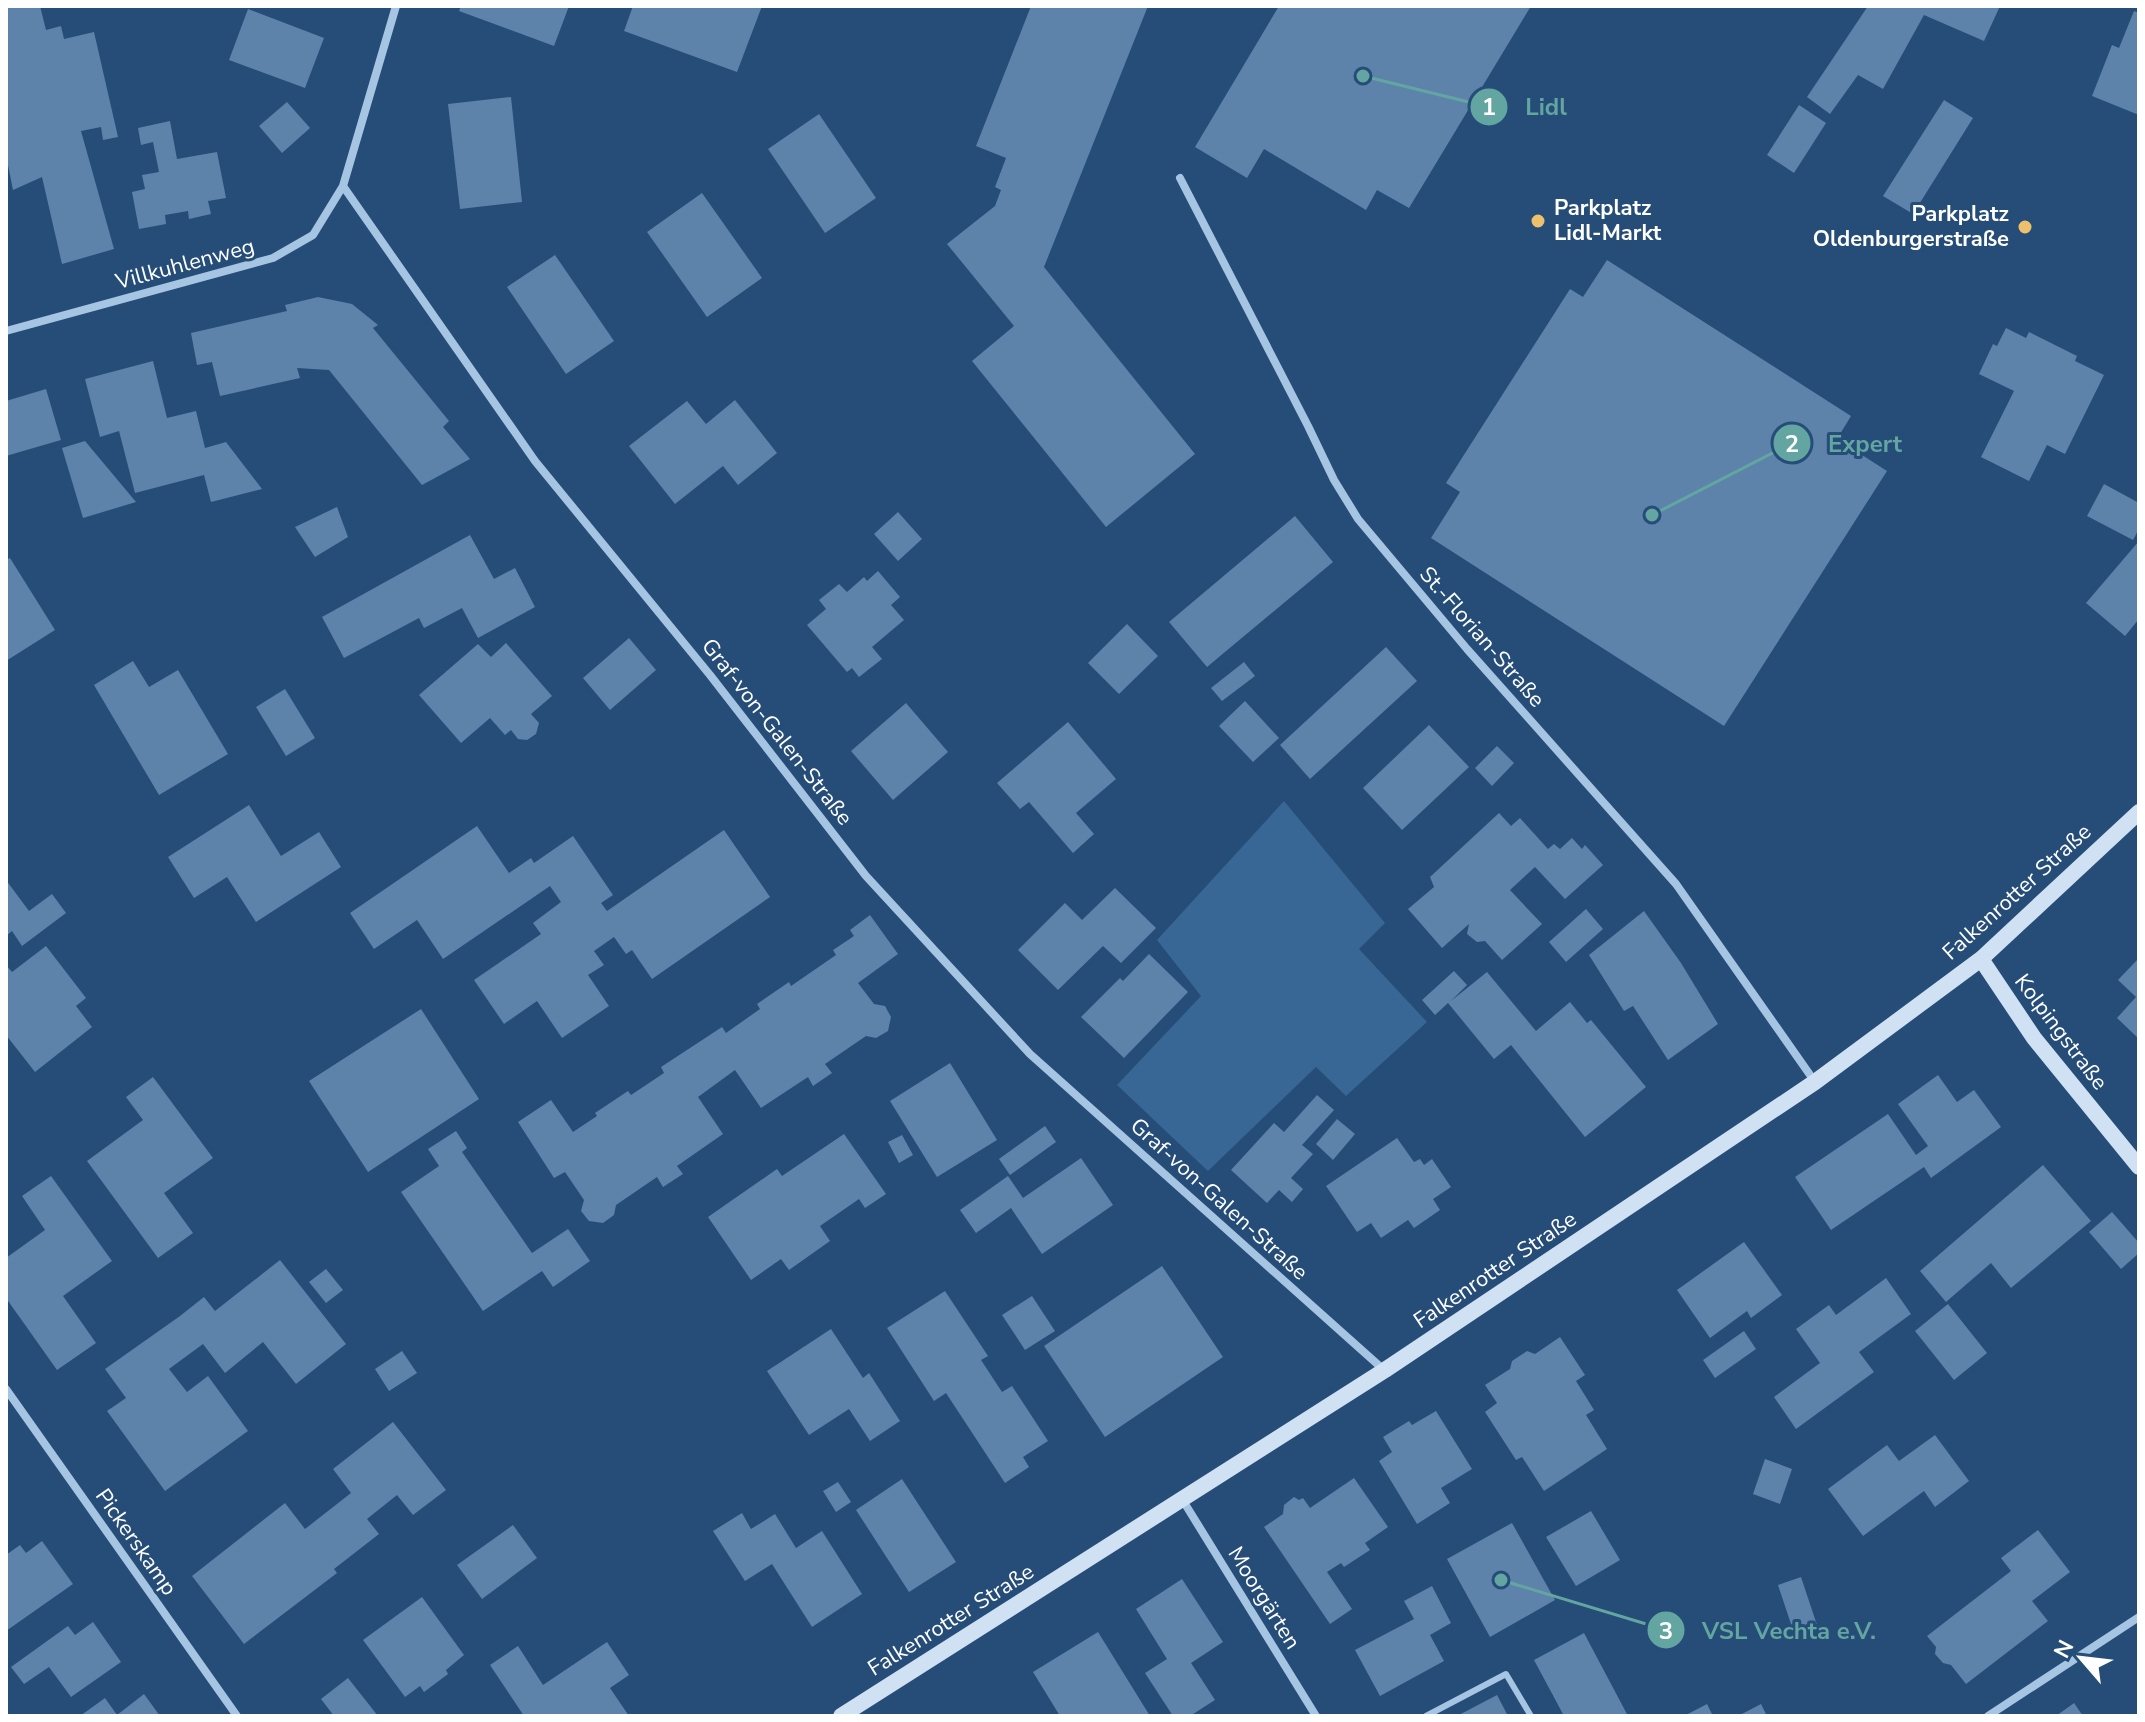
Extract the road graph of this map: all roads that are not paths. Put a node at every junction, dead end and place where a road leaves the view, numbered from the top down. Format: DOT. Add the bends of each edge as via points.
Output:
graph roads {
  1 [pos="396,6"];
  2 [pos="1180,178"];
  3 [pos="343,186"];
  4 [pos="6,331"];
  5 [pos="2139,812"];
  6 [pos="1981,959"];
  7 [pos="1815,1082"];
  8 [pos="2139,1167"];
  9 [pos="1385,1370"];
  10 [pos="6,1389"];
  11 [pos="1182,1499"];
  12 [pos="2139,1617"];
  13 [pos="237,1716"];
  14 [pos="841,1716"];
  15 [pos="1316,1716"];
  16 [pos="1426,1716"];
  17 [pos="1531,1716"];
  18 [pos="1988,1716"];
  1 -- 3 [label="street"];
  2 -- 7 [label="street, St.-Florian-Straße" via="1358,519 1676,884"];
  3 -- 4 [label="street, Villkuhlenweg" via="313,235 273,258"];
  3 -- 9 [label="street, Graf-von-Galen-Straße" via="535,461 866,876 1030,1054"];
  5 -- 6 [label="street, Falkenrotter Straße"];
  6 -- 7 [label="street, Falkenrotter Straße"];
  6 -- 8 [label="street, Kolpingstraße" via="2034,1038"];
  7 -- 9 [label="street, Falkenrotter Straße"];
  9 -- 11 [label="street, Falkenrotter Straße"];
  10 -- 13 [label="street, Pickerskamp"];
  11 -- 14 [label="street, Falkenrotter Straße"];
  11 -- 15 [label="street, Moorgärten"];
  12 -- 18 [label="street"];
  16 -- 17 [label="lane" via="1506,1674"];
}
